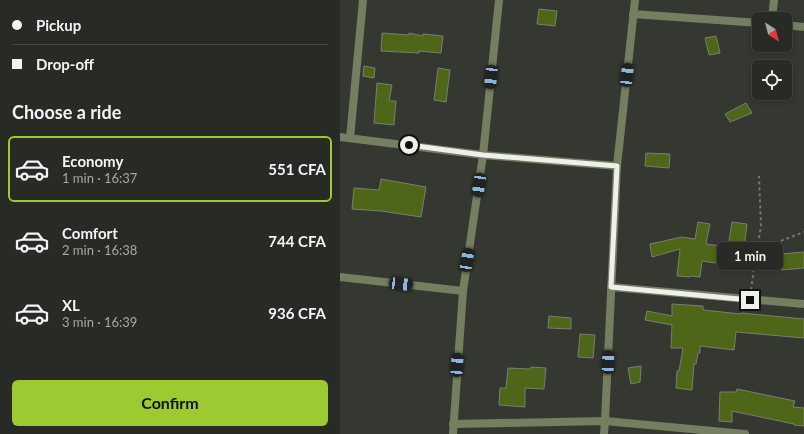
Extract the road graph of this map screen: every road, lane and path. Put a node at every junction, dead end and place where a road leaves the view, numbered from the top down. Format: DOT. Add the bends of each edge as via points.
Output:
graph roads {
  1 [pos="364,0"];
  2 [pos="499,0"];
  3 [pos="635,0"];
  4 [pos="774,0"];
  5 [pos="773,12"];
  6 [pos="633,14"];
  7 [pos="752,22"];
  8 [pos="792,25"];
  9 [pos="804,26"];
  10 [pos="340,137"];
  11 [pos="350,138"];
  12 [pos="483,155"];
  13 [pos="617,166"];
  14 [pos="759,176"];
  15 [pos="804,232"];
  16 [pos="757,250"];
  17 [pos="340,277"];
  18 [pos="611,287"];
  19 [pos="463,291"];
  20 [pos="750,300"];
  21 [pos="804,304"];
  22 [pos="605,421"];
  23 [pos="453,424"];
  24 [pos="453,434"];
  25 [pos="604,434"];
  26 [pos="740,434"];
  1 -- 11 [label="street"];
  2 -- 12 [label="street"];
  3 -- 6 [label="street"];
  4 -- 5 [label="street"];
  6 -- 7 [label="street"];
  6 -- 13 [label="street"];
  8 -- 9 [label="street"];
  10 -- 11 [label="street"];
  11 -- 12 [label="street"];
  12 -- 13 [label="street"];
  12 -- 19 [label="street"];
  13 -- 18 [label="street"];
  14 -- 16 [label="path" via="761,226"];
  15 -- 16 [label="path"];
  16 -- 20 [label="path"];
  17 -- 19 [label="street"];
  18 -- 20 [label="street"];
  18 -- 22 [label="street"];
  19 -- 23 [label="street"];
  20 -- 21 [label="street"];
  22 -- 23 [label="street"];
  22 -- 25 [label="street"];
  22 -- 26 [label="street"];
  23 -- 24 [label="street"];
}
